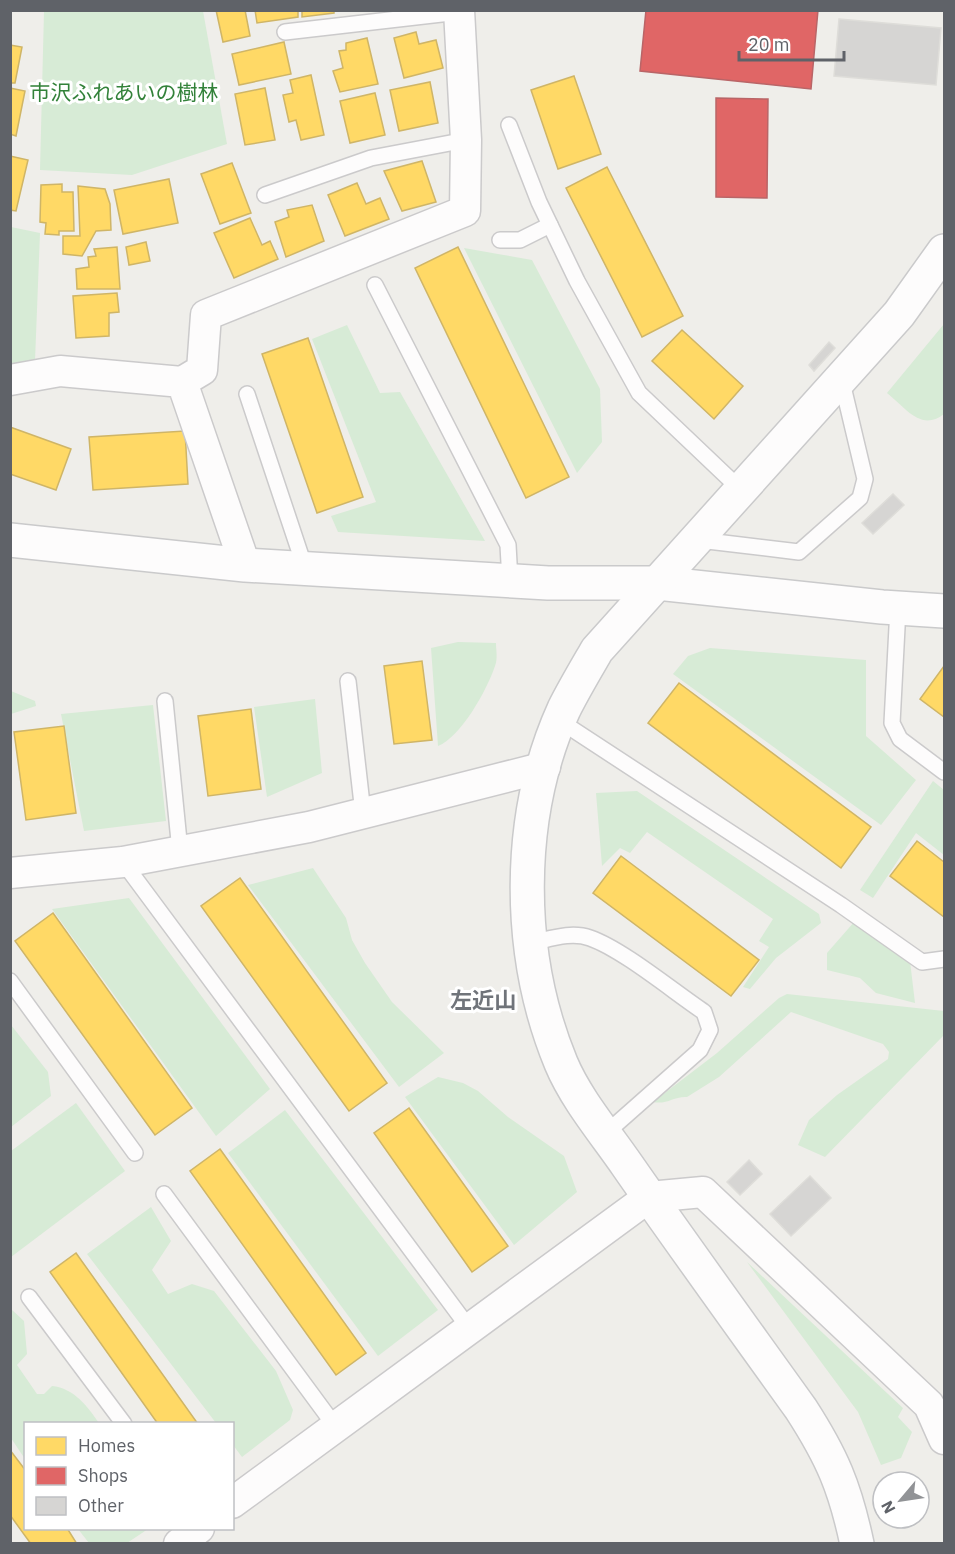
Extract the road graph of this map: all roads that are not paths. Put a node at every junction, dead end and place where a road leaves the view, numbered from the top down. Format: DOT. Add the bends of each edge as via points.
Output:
graph roads {
  1 [pos="459,11"];
  2 [pos="285,32"];
  3 [pos="509,125"];
  4 [pos="466,140"];
  5 [pos="265,195"];
  6 [pos="550,225"];
  7 [pos="500,240"];
  8 [pos="945,251"];
  9 [pos="375,285"];
  10 [pos="841,378"];
  11 [pos="10,380"];
  12 [pos="182,382"];
  13 [pos="247,394"];
  14 [pos="740,489"];
  15 [pos="696,539"];
  16 [pos="10,540"];
  17 [pos="245,565"];
  18 [pos="305,568"];
  19 [pos="510,581"];
  20 [pos="657,583"];
  21 [pos="898,608"];
  22 [pos="945,611"];
  23 [pos="348,681"];
  24 [pos="165,700"];
  25 [pos="560,721"];
  26 [pos="545,767"];
  27 [pos="945,772"];
  28 [pos="363,813"];
  29 [pos="180,851"];
  30 [pos="123,862"];
  31 [pos="10,873"];
  32 [pos="531,944"];
  33 [pos="945,959"];
  34 [pos="10,981"];
  35 [pos="605,1134"];
  36 [pos="135,1153"];
  37 [pos="164,1194"];
  38 [pos="649,1197"];
  39 [pos="29,1297"];
  40 [pos="469,1328"];
  41 [pos="937,1404"];
  42 [pos="123,1422"];
  43 [pos="335,1426"];
  44 [pos="945,1439"];
  45 [pos="234,1502"];
  46 [pos="196,1530"];
  47 [pos="179,1544"];
  48 [pos="857,1544"];
  1 -- 2 [label="lane"];
  1 -- 4 [label="street"];
  3 -- 6 [label="lane"];
  4 -- 5 [label="lane" via="371,158"];
  4 -- 12 [label="street" via="465,211 206,315 202,370"];
  6 -- 7 [label="lane" via="520,240"];
  6 -- 14 [label="lane" via="639,393"];
  8 -- 10 [label="street" via="899,314"];
  9 -- 19 [label="lane" via="508,545"];
  10 -- 14 [label="street"];
  10 -- 15 [label="lane" via="865,479 860,498 799,552"];
  11 -- 12 [label="street" via="60,371"];
  12 -- 17 [label="street"];
  13 -- 18 [label="lane"];
  14 -- 15 [label="street"];
  15 -- 20 [label="street"];
  16 -- 17 [label="street"];
  17 -- 18 [label="street"];
  18 -- 19 [label="street"];
  19 -- 20 [label="street"];
  20 -- 21 [label="street"];
  20 -- 25 [label="street" via="597,650"];
  21 -- 22 [label="street"];
  21 -- 27 [label="lane" via="892,723 900,739"];
  23 -- 28 [label="lane"];
  24 -- 29 [label="lane"];
  25 -- 26 [label="street"];
  25 -- 33 [label="lane" via="922,962"];
  26 -- 28 [label="street"];
  26 -- 32 [label="street" via="532,823 527,885"];
  28 -- 29 [label="street"];
  29 -- 30 [label="street"];
  30 -- 31 [label="street"];
  30 -- 40 [label="lane"];
  32 -- 35 [label="street" via="541,1002 561,1064"];
  32 -- 35 [label="lane" via="563,935 589,938 612,949 704,1012 710,1030 700,1050"];
  34 -- 36 [label="lane"];
  35 -- 38 [label="street"];
  37 -- 43 [label="lane"];
  38 -- 40 [label="street"];
  38 -- 41 [label="street" via="703,1192"];
  38 -- 48 [label="street" via="829,1453 848,1501"];
  39 -- 42 [label="lane"];
  40 -- 43 [label="street"];
  41 -- 44 [label="street"];
  43 -- 45 [label="street"];
  46 -- 47 [label="street"];
}
